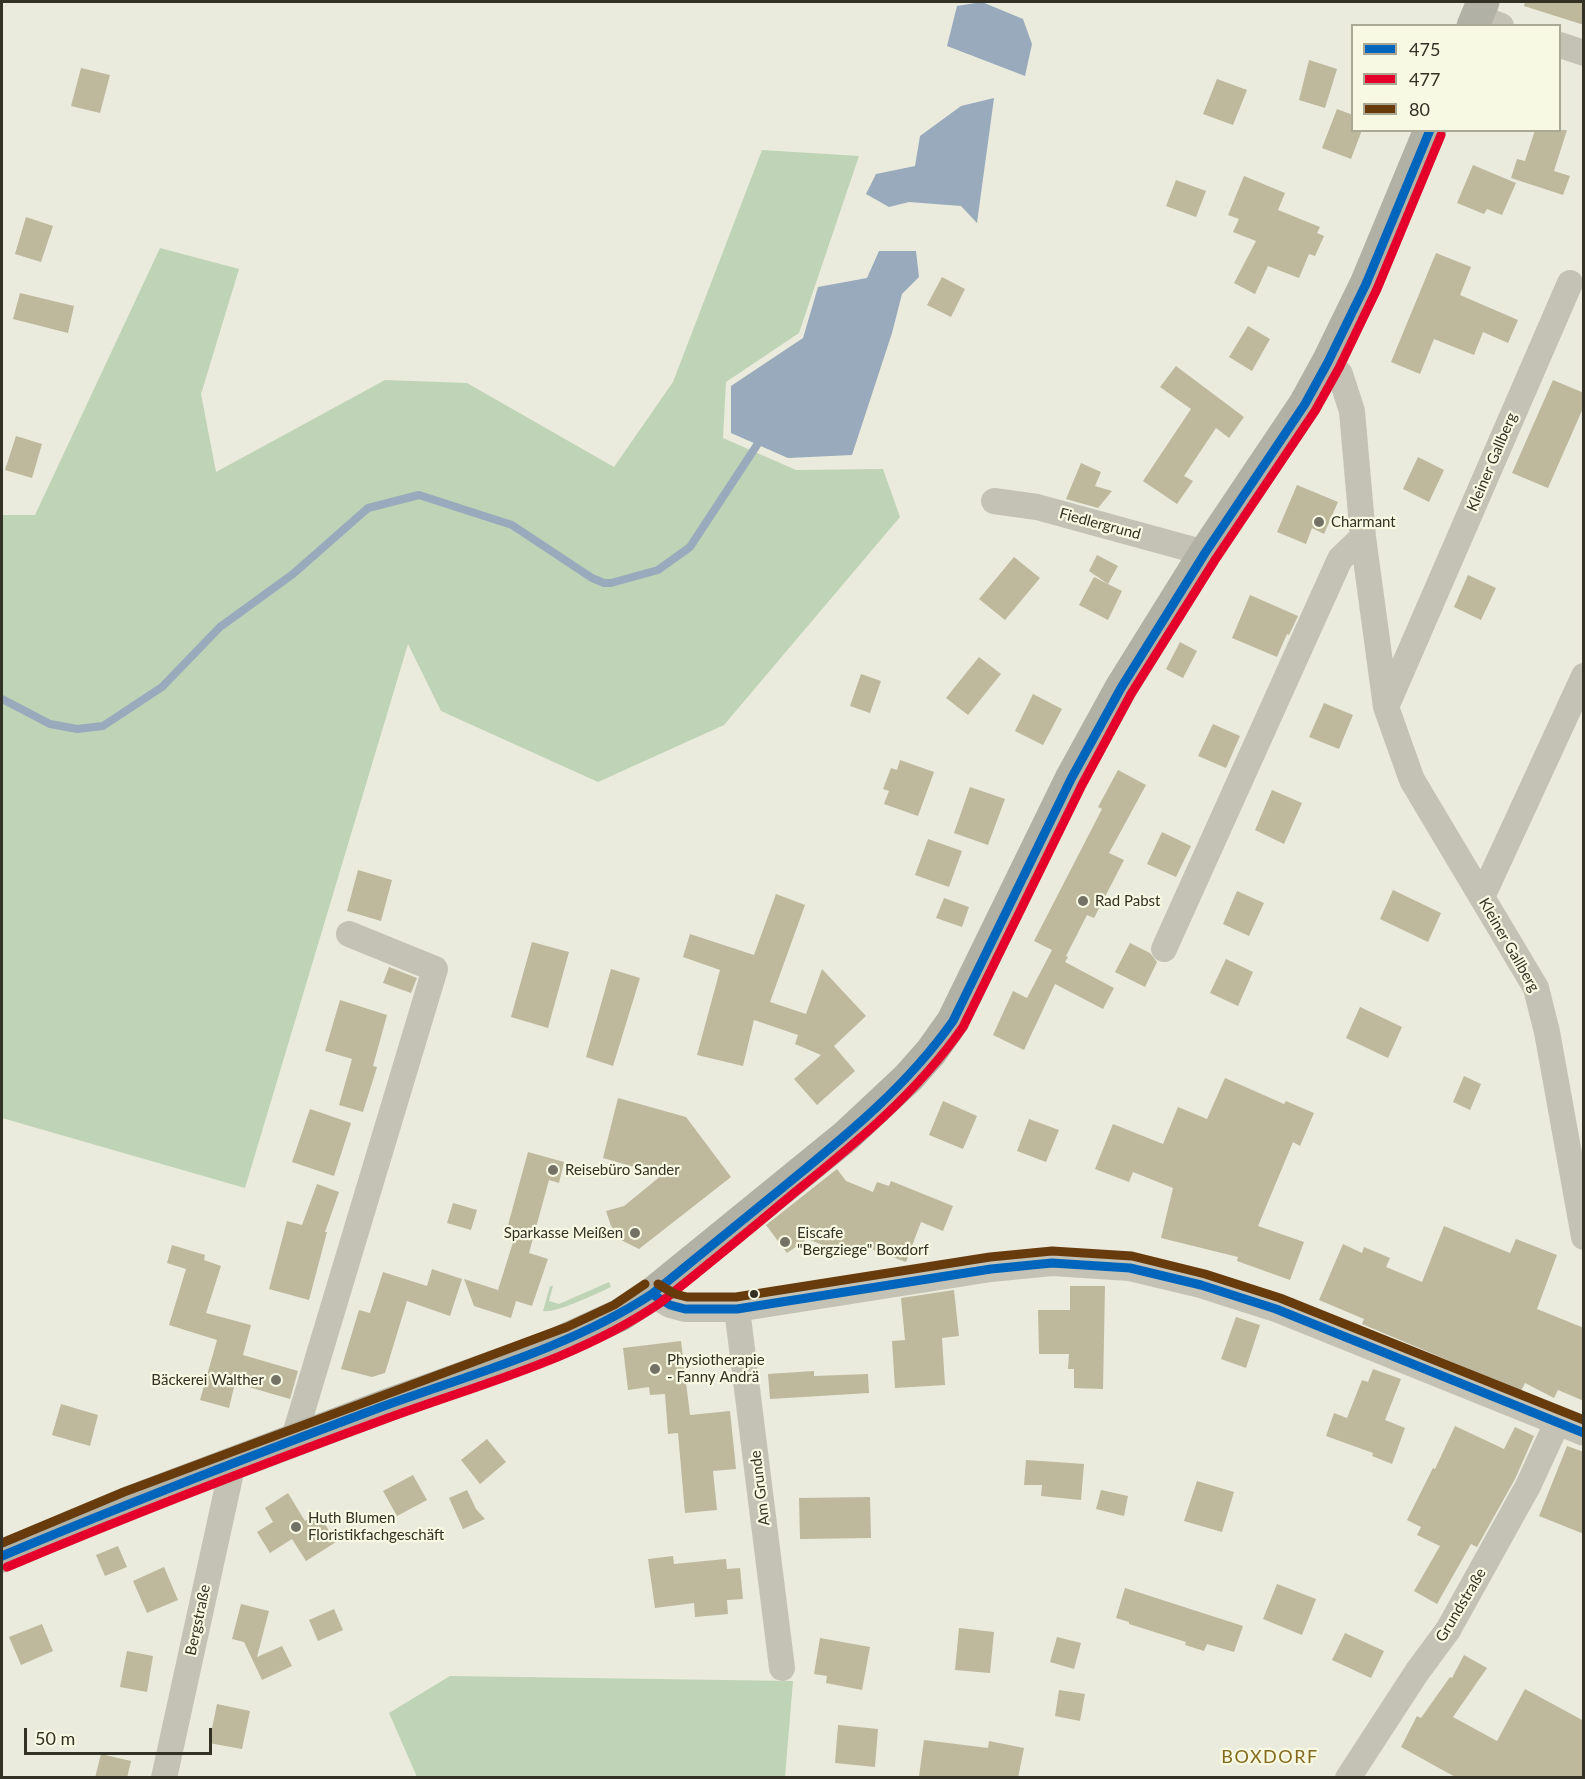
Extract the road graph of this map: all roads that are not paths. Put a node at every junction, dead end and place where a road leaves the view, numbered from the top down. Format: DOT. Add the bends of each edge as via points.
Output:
graph roads {
  1 [pos="1561,45"];
  2 [pos="1584,53"];
  3 [pos="1429,132"];
  4 [pos="1570,283"];
  5 [pos="1328,362"];
  6 [pos="994,501"];
  7 [pos="1363,537"];
  8 [pos="1205,553"];
  9 [pos="1584,676"];
  10 [pos="1386,707"];
  11 [pos="1482,897"];
  12 [pos="349,934"];
  13 [pos="1164,949"];
  14 [pos="1580,1207"];
  15 [pos="1584,1237"];
  16 [pos="652,1294"];
  17 [pos="737,1309"];
  18 [pos="1557,1423"];
  19 [pos="1584,1433"];
  20 [pos="293,1441"];
  21 [pos="233,1463"];
  22 [pos="2,1556"];
  23 [pos="782,1668"];
  24 [pos="164,1778"];
  25 [pos="1348,1778"];
  1 -- 2 [label="street"];
  3 -- 5 [label="main road" via="1366,284"];
  4 -- 10 [label="street, Kleiner Gallberg"];
  5 -- 7 [label="street, Kleiner Gallberg" via="1340,374 1352,411"];
  5 -- 8 [label="main road" via="1305,404"];
  6 -- 8 [label="street, Fiedlergrund" via="1037,507"];
  7 -- 10 [label="street, Kleiner Gallberg"];
  7 -- 13 [label="street" via="1340,560"];
  8 -- 16 [label="main road" via="1121,688 1071,778 972,985 931,1052 846,1136"];
  9 -- 11 [label="street"];
  10 -- 11 [label="street, Kleiner Gallberg" via="1412,780"];
  11 -- 14 [label="street, Kleiner Gallberg" via="1536,988"];
  12 -- 20 [label="street" via="435,969"];
  14 -- 15 [label="street, Kleiner Gallberg"];
  16 -- 17 [label="street" via="685,1309"];
  16 -- 20 [label="main road" via="572,1338"];
  17 -- 18 [label="street" via="991,1269 1052,1263 1130,1268 1276,1308"];
  17 -- 23 [label="street, Am Grunde"];
  18 -- 19 [label="street"];
  18 -- 25 [label="street, Grundstraße" via="1528,1486 1448,1630 1416,1672"];
  20 -- 21 [label="main road"];
  21 -- 22 [label="main road"];
  21 -- 24 [label="street, Bergstraße"];
}
